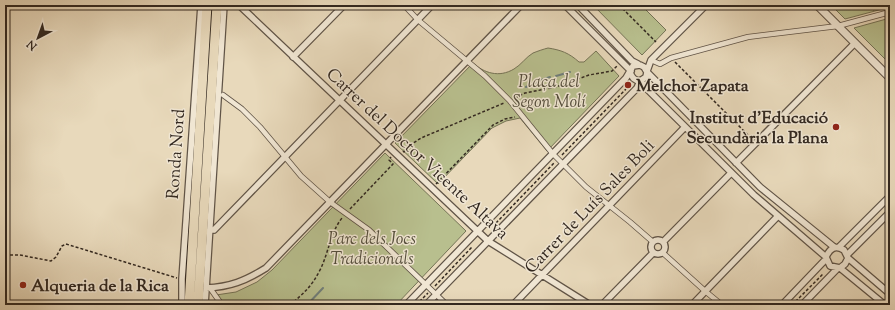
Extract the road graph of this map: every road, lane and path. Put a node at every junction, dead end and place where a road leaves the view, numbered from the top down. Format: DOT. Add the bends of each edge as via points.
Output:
graph roads {
  1 [pos="201,5"];
  2 [pos="207,5"];
  3 [pos="217,5"];
  4 [pos="224,5"];
  5 [pos="239,5"];
  6 [pos="344,5"];
  7 [pos="404,5"];
  8 [pos="432,5"];
  9 [pos="521,5"];
  10 [pos="566,5"];
  11 [pos="578,5"];
  12 [pos="619,5"];
  13 [pos="706,5"];
  14 [pos="817,5"];
  15 [pos="875,5"];
  16 [pos="873,9"];
  17 [pos="890,12"];
  18 [pos="418,20"];
  19 [pos="838,26"];
  20 [pos="656,42"];
  21 [pos="855,43"];
  22 [pos="294,57"];
  23 [pos="671,58"];
  24 [pos="652,60"];
  25 [pos="466,61"];
  26 [pos="639,64"];
  27 [pos="647,71"];
  28 [pos="631,72"];
  29 [pos="890,78"];
  30 [pos="640,81"];
  31 [pos="620,84"];
  32 [pos="631,94"];
  33 [pos="223,95"];
  34 [pos="339,100"];
  35 [pos="521,115"];
  36 [pos="685,127"];
  37 [pos="756,143"];
  38 [pos="385,144"];
  39 [pos="394,153"];
  40 [pos="553,154"];
  41 [pos="286,156"];
  42 [pos="736,163"];
  43 [pos="563,164"];
  44 [pos="730,173"];
  45 [pos="436,184"];
  46 [pos="890,196"];
  47 [pos="330,202"];
  48 [pos="609,206"];
  49 [pos="890,212"];
  50 [pos="345,214"];
  51 [pos="778,216"];
  52 [pos="491,218"];
  53 [pos="501,228"];
  54 [pos="210,230"];
  55 [pos="477,231"];
  56 [pos="488,241"];
  57 [pos="653,242"];
  58 [pos="663,242"];
  59 [pos="837,247"];
  60 [pos="477,252"];
  61 [pos="653,253"];
  62 [pos="663,253"];
  63 [pos="5,255"];
  64 [pos="847,257"];
  65 [pos="826,258"];
  66 [pos="839,268"];
  67 [pos="542,275"];
  68 [pos="828,278"];
  69 [pos="182,279"];
  70 [pos="425,285"];
  71 [pos="208,288"];
  72 [pos="430,290"];
  73 [pos="705,291"];
  74 [pos="890,294"];
  75 [pos="435,295"];
  76 [pos="182,305"];
  77 [pos="188,305"];
  78 [pos="198,305"];
  79 [pos="205,305"];
  80 [pos="222,305"];
  81 [pos="290,305"];
  82 [pos="406,305"];
  83 [pos="416,305"];
  84 [pos="426,305"];
  85 [pos="446,305"];
  86 [pos="513,305"];
  87 [pos="590,305"];
  88 [pos="602,305"];
  89 [pos="692,305"];
  90 [pos="722,305"];
  91 [pos="782,305"];
  92 [pos="792,305"];
  93 [pos="802,305"];
  94 [pos="885,305"];
  1 -- 69 [label="street, Ronda Nord"];
  2 -- 77 [label="main road, Ronda Nord"];
  3 -- 78 [label="main road, Ronda Nord"];
  4 -- 54 [label="street"];
  5 -- 22 [label="street, Carrer del Doctor Vicente Altava"];
  6 -- 22 [label="street"];
  7 -- 18 [label="street"];
  8 -- 18 [label="street"];
  9 -- 25 [label="street"];
  10 -- 28 [label="street"];
  11 -- 26 [label="street" via="632,61"];
  12 -- 20 [label="path"];
  13 -- 24 [label="street"];
  14 -- 19 [label="street"];
  15 -- 16 [label="path"];
  17 -- 19 [label="street"];
  18 -- 25 [label="street"];
  18 -- 34 [label="street"];
  19 -- 21 [label="street"];
  19 -- 23 [label="street" via="748,37"];
  21 -- 29 [label="street"];
  21 -- 37 [label="street"];
  22 -- 34 [label="street, Carrer del Doctor Vicente Altava"];
  23 -- 24 [label="street" via="660,64"];
  23 -- 37 [label="path"];
  24 -- 26 [label="street"];
  24 -- 27 [label="street"];
  25 -- 35 [label="street" via="485,76"];
  25 -- 38 [label="street"];
  26 -- 27 [label="street"];
  26 -- 28 [label="street" via="633,66"];
  27 -- 30 [label="street" via="646,77"];
  27 -- 42 [label="street"];
  28 -- 30 [label="street" via="632,77"];
  28 -- 31 [label="street"];
  30 -- 32 [label="street"];
  30 -- 36 [label="street"];
  31 -- 32 [label="path"];
  31 -- 40 [label="street"];
  32 -- 43 [label="street"];
  33 -- 41 [label="street" via="246,113"];
  34 -- 38 [label="street, Carrer del Doctor Vicente Altava"];
  34 -- 41 [label="street"];
  35 -- 40 [label="street"];
  35 -- 45 [label="path" via="493,125"];
  36 -- 44 [label="street"];
  36 -- 48 [label="street, Carrer de Luís Sales Boli"];
  37 -- 42 [label="street"];
  38 -- 39 [label="street, Carrer del Doctor Vicente Altava"];
  38 -- 47 [label="street"];
  39 -- 50 [label="path" via="389,160 393,164"];
  39 -- 55 [label="street, Carrer del Doctor Vicente Altava"];
  40 -- 43 [label="street"];
  40 -- 52 [label="street"];
  41 -- 47 [label="street" via="301,176"];
  41 -- 54 [label="street" via="214,230"];
  42 -- 59 [label="street" via="760,187"];
  43 -- 48 [label="street"];
  43 -- 53 [label="street"];
  44 -- 51 [label="street"];
  44 -- 58 [label="street"];
  46 -- 59 [label="street"];
  47 -- 50 [label="street"];
  47 -- 71 [label="street" via="266,268 230,286"];
  48 -- 57 [label="street"];
  48 -- 67 [label="street, Carrer de Luís Sales Boli"];
  49 -- 64 [label="street"];
  50 -- 70 [label="street" via="369,230"];
  50 -- 81 [label="path" via="336,227 320,269 308,290"];
  51 -- 65 [label="street"];
  51 -- 73 [label="street"];
  52 -- 53 [label="path"];
  52 -- 55 [label="street"];
  53 -- 56 [label="street"];
  54 -- 71 [label="street"];
  55 -- 56 [label="street, Carrer del Doctor Vicente Altava"];
  55 -- 70 [label="street"];
  56 -- 60 [label="street"];
  56 -- 67 [label="street, Carrer del Doctor Vicente Altava"];
  57 -- 58 [label="street"];
  57 -- 61 [label="street"];
  58 -- 62 [label="street"];
  59 -- 64 [label="street" via="844,250"];
  59 -- 65 [label="street" via="829,251"];
  60 -- 72 [label="path" via="472,247"];
  60 -- 75 [label="street"];
  61 -- 62 [label="street"];
  61 -- 88 [label="street"];
  62 -- 73 [label="street"];
  63 -- 69 [label="path" via="51,261 66,244"];
  64 -- 66 [label="street" via="845,264"];
  64 -- 74 [label="street"];
  65 -- 66 [label="street" via="830,266"];
  65 -- 91 [label="street"];
  66 -- 68 [label="street"];
  66 -- 94 [label="street"];
  67 -- 86 [label="street, Carrer de Luís Sales Boli"];
  67 -- 87 [label="street, Carrer del Doctor Vicente Altava"];
  68 -- 92 [label="path" via="823,274"];
  68 -- 93 [label="street"];
  69 -- 76 [label="street, Ronda Nord"];
  70 -- 72 [label="street"];
  70 -- 82 [label="street"];
  71 -- 79 [label="street"];
  71 -- 80 [label="street"];
  72 -- 75 [label="street"];
  72 -- 83 [label="path"];
  73 -- 89 [label="street"];
  73 -- 90 [label="street"];
  75 -- 84 [label="street"];
  75 -- 85 [label="street"];
}
